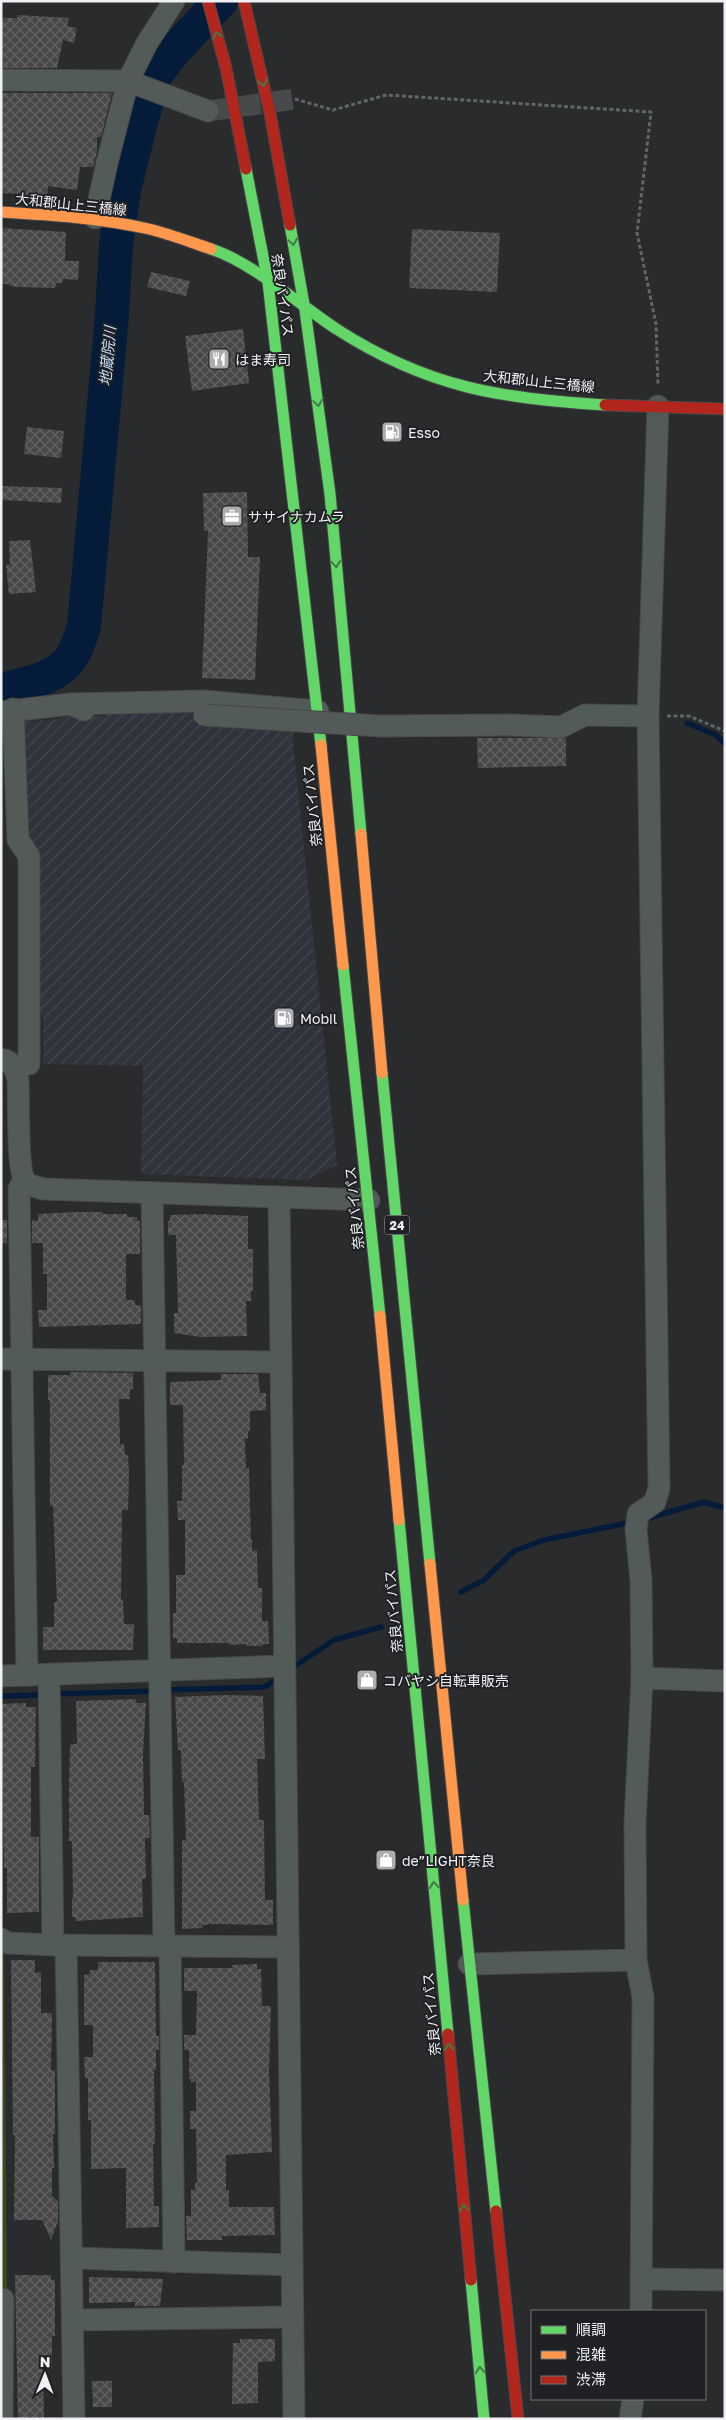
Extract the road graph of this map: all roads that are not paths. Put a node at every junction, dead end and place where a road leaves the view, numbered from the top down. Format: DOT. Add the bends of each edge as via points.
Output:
graph roads {
  1 [pos="174,1"];
  2 [pos="208,1"];
  3 [pos="244,1"];
  4 [pos="1,80"];
  5 [pos="134,83"];
  6 [pos="208,111"];
  7 [pos="1,212"];
  8 [pos="98,218"];
  9 [pos="268,282"];
  10 [pos="305,310"];
  11 [pos="658,406"];
  12 [pos="725,409"];
  13 [pos="71,704"];
  14 [pos="318,710"];
  15 [pos="7,711"];
  16 [pos="648,716"];
  17 [pos="8,1064"];
  18 [pos="24,1179"];
  19 [pos="152,1193"];
  20 [pos="279,1198"];
  21 [pos="369,1200"];
  22 [pos="1,1360"];
  23 [pos="23,1360"];
  24 [pos="154,1360"];
  25 [pos="281,1362"];
  26 [pos="284,1666"];
  27 [pos="160,1671"];
  28 [pos="50,1674"];
  29 [pos="27,1675"];
  30 [pos="1,1676"];
  31 [pos="642,1678"];
  32 [pos="725,1681"];
  33 [pos="1,1939"];
  34 [pos="60,1945"];
  35 [pos="167,1946"];
  36 [pos="288,1947"];
  37 [pos="636,1960"];
  38 [pos="470,1964"];
  39 [pos="72,2258"];
  40 [pos="174,2262"];
  41 [pos="292,2265"];
  42 [pos="641,2279"];
  43 [pos="725,2280"];
  44 [pos="3,2299"];
  45 [pos="641,2310"];
  46 [pos="292,2317"];
  47 [pos="74,2320"];
  48 [pos="633,2400"];
  49 [pos="2,2419"];
  50 [pos="74,2419"];
  51 [pos="294,2419"];
  52 [pos="484,2419"];
  53 [pos="518,2419"];
  54 [pos="630,2419"];
  1 -- 5 [label="street" via="146,43"];
  9 -- 2 [label="main road, 奈良バイパス / 24, one-way" via="226,68"];
  3 -- 10 [label="main road, 奈良バイパス / 24, one-way" via="270,113"];
  4 -- 5 [label="street"];
  5 -- 6 [label="street"];
  5 -- 8 [label="street" via="106,163"];
  7 -- 8 [label="main road, 大和郡山上三橋線"];
  8 -- 9 [label="main road, 大和郡山上三橋線" via="178,236 225,254"];
  9 -- 10 [label="main road, 大和郡山上三橋線"];
  9 -- 14 [label="main road, 奈良バイパス / 24"];
  10 -- 11 [label="main road, 大和郡山上三橋線" via="360,345 406,368 454,385 514,396"];
  10 -- 38 [label="main road, 奈良バイパス / 24, one-way" via="330,494 388,1136"];
  11 -- 12 [label="main road, 大和郡山上三橋線"];
  11 -- 16 [label="street"];
  13 -- 14 [label="street" via="203,701"];
  13 -- 15 [label="street"];
  13 -- 16 [label="street, bridge" via="93,714 204,714 380,726 561,727 585,715"];
  14 -- 21 [label="main road, 奈良バイパス / 24"];
  15 -- 17 [label="street" via="18,840 29,856 30,1064"];
  16 -- 31 [label="street" via="659,1488 655,1502 637,1522"];
  17 -- 18 [label="street" via="18,1080"];
  18 -- 19 [label="street" via="32,1186 44,1189"];
  18 -- 23 [label="street" via="19,1189"];
  19 -- 20 [label="street"];
  19 -- 24 [label="street"];
  20 -- 21 [label="street"];
  20 -- 25 [label="street"];
  52 -- 21 [label="main road, 奈良バイパス / 24, one-way"];
  22 -- 23 [label="street"];
  23 -- 24 [label="street"];
  23 -- 29 [label="street"];
  24 -- 25 [label="street"];
  24 -- 27 [label="street"];
  25 -- 26 [label="street"];
  26 -- 27 [label="street"];
  26 -- 36 [label="street"];
  27 -- 28 [label="street"];
  27 -- 35 [label="street"];
  28 -- 29 [label="street"];
  28 -- 34 [label="street"];
  29 -- 30 [label="street"];
  31 -- 32 [label="street"];
  31 -- 37 [label="street" via="635,1823"];
  33 -- 34 [label="street" via="8,1943"];
  34 -- 35 [label="street"];
  34 -- 39 [label="street"];
  35 -- 36 [label="street"];
  35 -- 40 [label="street"];
  36 -- 41 [label="street"];
  37 -- 38 [label="street"];
  37 -- 42 [label="street" via="643,1997"];
  38 -- 53 [label="main road, 奈良バイパス / 24"];
  39 -- 40 [label="street"];
  39 -- 47 [label="street"];
  40 -- 41 [label="street"];
  41 -- 46 [label="street"];
  42 -- 43 [label="street"];
  42 -- 45 [label="street"];
  44 -- 49 [label="street"];
  46 -- 47 [label="street"];
  46 -- 51 [label="street"];
  47 -- 50 [label="street"];
  48 -- 54 [label="street"];
}
